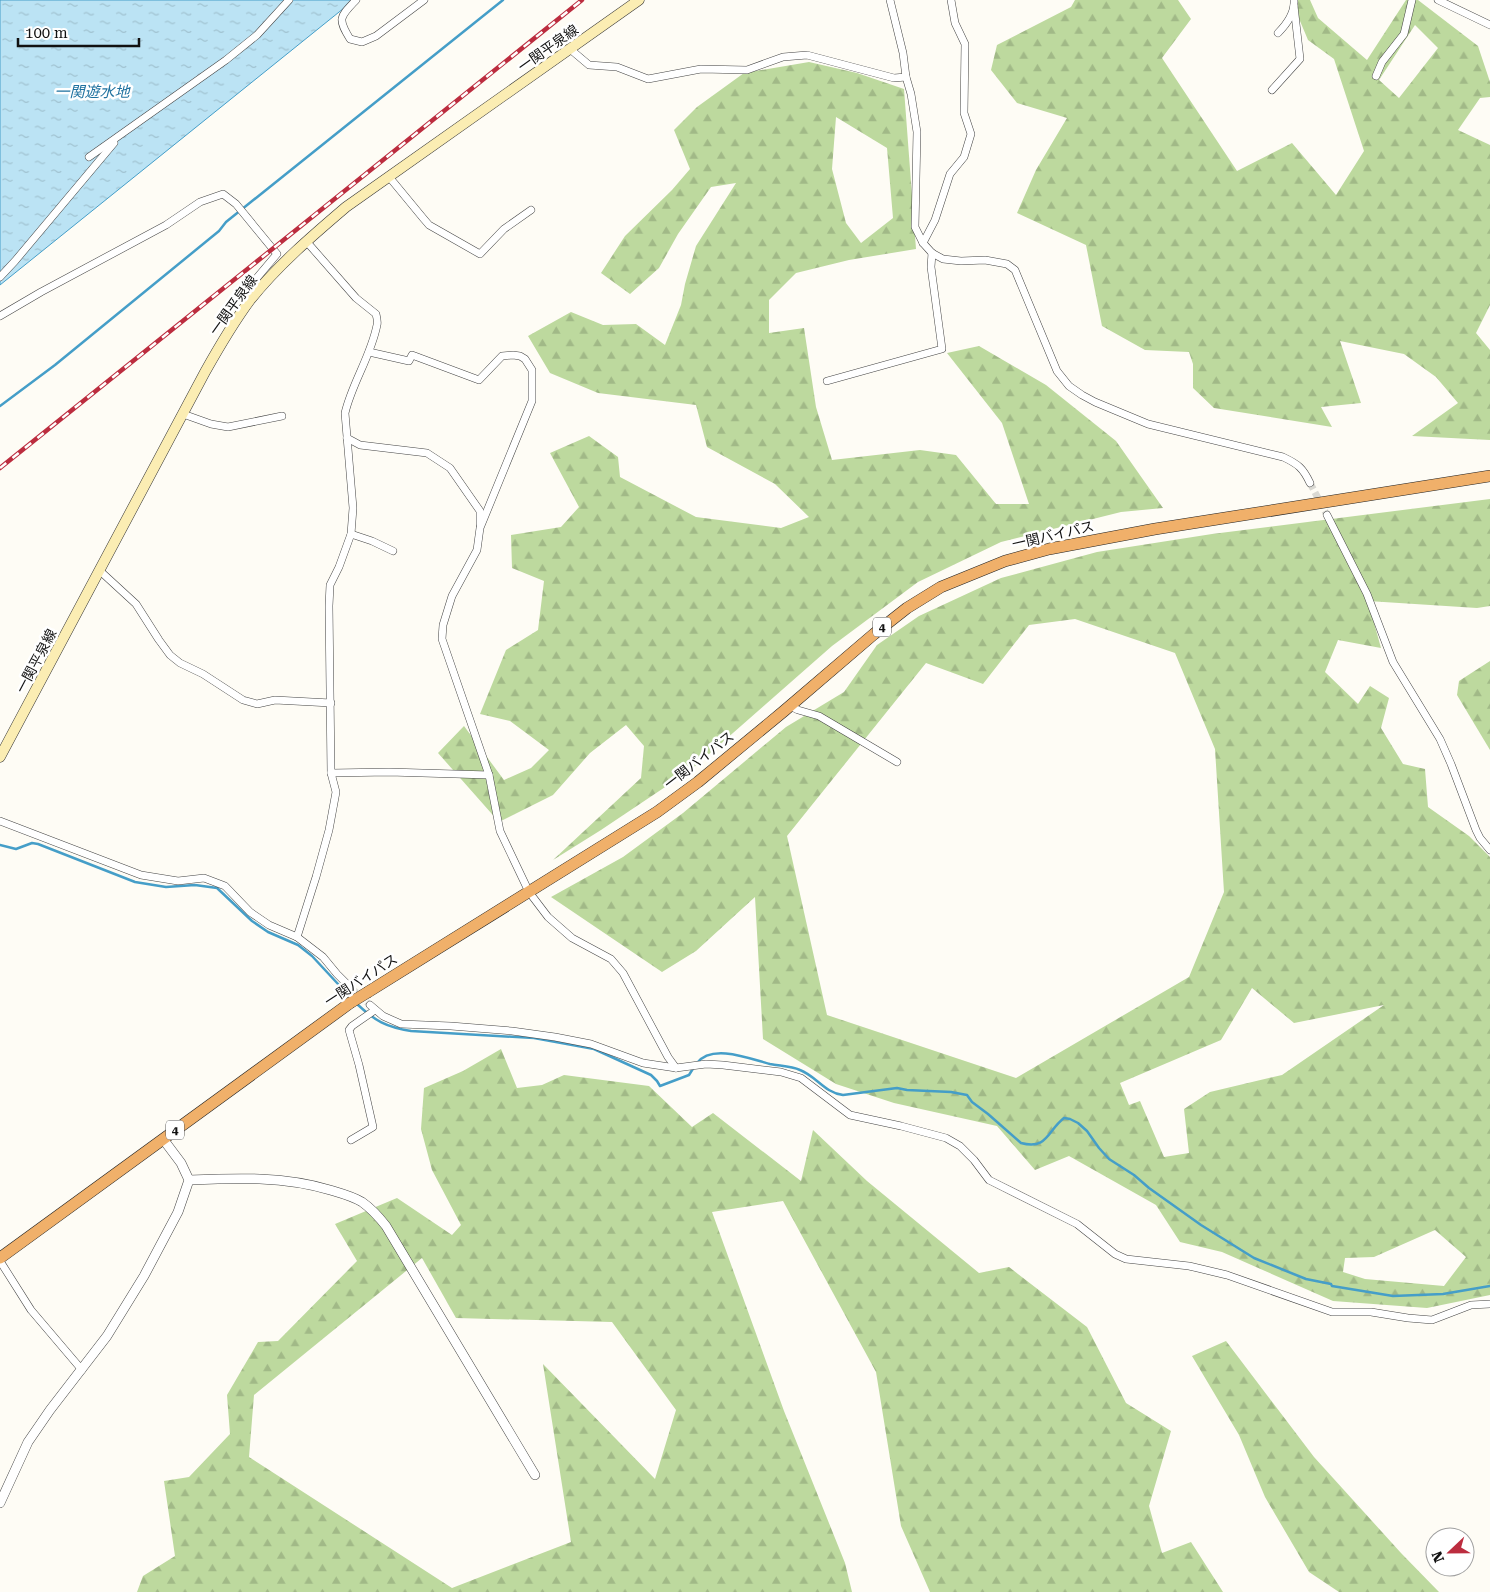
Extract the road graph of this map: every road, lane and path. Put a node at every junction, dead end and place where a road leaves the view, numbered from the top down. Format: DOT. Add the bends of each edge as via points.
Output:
graph roads {
  1 [pos="289,0"];
  2 [pos="356,0"];
  3 [pos="424,0"];
  4 [pos="639,0"];
  5 [pos="890,0"];
  6 [pos="951,0"];
  7 [pos="1412,0"];
  8 [pos="1438,0"];
  9 [pos="1294,3"];
  10 [pos="1490,25"];
  11 [pos="1278,33"];
  12 [pos="570,49"];
  13 [pos="1376,76"];
  14 [pos="906,77"];
  15 [pos="1272,90"];
  16 [pos="122,133"];
  17 [pos="90,158"];
  18 [pos="390,178"];
  19 [pos="531,210"];
  20 [pos="306,241"];
  21 [pos="923,243"];
  22 [pos="932,254"];
  23 [pos="0,277"];
  24 [pos="250,300"];
  25 [pos="0,316"];
  26 [pos="369,352"];
  27 [pos="827,381"];
  28 [pos="182,414"];
  29 [pos="282,416"];
  30 [pos="347,438"];
  31 [pos="1490,476"];
  32 [pos="1310,483"];
  33 [pos="1327,515"];
  34 [pos="480,528"];
  35 [pos="351,534"];
  36 [pos="393,551"];
  37 [pos="99,570"];
  38 [pos="331,703"];
  39 [pos="790,706"];
  40 [pos="0,757"];
  41 [pos="897,762"];
  42 [pos="331,773"];
  43 [pos="489,775"];
  44 [pos="0,820"];
  45 [pos="1490,850"];
  46 [pos="529,892"];
  47 [pos="297,937"];
  48 [pos="351,988"];
  49 [pos="676,1068"];
  50 [pos="163,1139"];
  51 [pos="350,1140"];
  52 [pos="189,1180"];
  53 [pos="0,1260"];
  54 [pos="1490,1304"];
  55 [pos="82,1370"];
  56 [pos="535,1475"];
  57 [pos="0,1503"];
  1 -- 16 [label="street" via="257,35 226,60"];
  2 -- 3 [label="street" via="343,14 342,25 350,39 362,42 376,36"];
  4 -- 12 [label="main road, 一関平泉線"];
  5 -- 14 [label="street"];
  6 -- 21 [label="street" via="955,23 965,44 964,112 972,134 964,157 950,174 935,220"];
  7 -- 13 [label="street" via="1404,34 1382,62"];
  8 -- 10 [label="street"];
  9 -- 11 [label="street" via="1287,24"];
  9 -- 15 [label="street" via="1300,59"];
  12 -- 14 [label="street" via="590,65 617,67 648,79 701,69 747,70 783,57 807,55 894,78"];
  12 -- 18 [label="main road, 一関平泉線"];
  14 -- 21 [label="street" via="917,132 915,227"];
  16 -- 17 [label="street"];
  16 -- 23 [label="street"];
  18 -- 19 [label="street" via="429,224 480,254 504,228"];
  18 -- 20 [label="main road, 一関平泉線" via="346,207"];
  20 -- 24 [label="main road, 一関平泉線"];
  20 -- 26 [label="street" via="356,298 376,314 378,323"];
  21 -- 22 [label="street"];
  22 -- 27 [label="street" via="942,349"];
  22 -- 32 [label="street" via="943,259 1007,264 1015,270 1057,371 1070,386 1095,402 1148,424 1283,457 1298,464"];
  24 -- 25 [label="street" via="247,294 250,286 277,254 236,204 223,194 200,202 166,225"];
  24 -- 28 [label="main road, 一関平泉線"];
  26 -- 30 [label="street" via="348,398 345,413"];
  26 -- 34 [label="street" via="409,361 412,355 479,380 502,356 525,359 532,370 532,401"];
  28 -- 29 [label="street" via="228,426"];
  28 -- 37 [label="main road, 一関平泉線"];
  30 -- 34 [label="street" via="360,445 427,453 450,468 480,511"];
  30 -- 35 [label="street" via="353,508"];
  31 -- 39 [label="highway, 一関バイパス / 4" via="1155,528 1005,561 941,587 907,608"];
  33 -- 45 [label="street" via="1367,594 1393,662 1440,739 1476,830"];
  34 -- 43 [label="street" via="477,550 452,596 442,639"];
  35 -- 36 [label="street"];
  35 -- 38 [label="street" via="330,586"];
  37 -- 38 [label="street" via="136,604 170,655 244,700 257,704 275,700"];
  37 -- 40 [label="main road, 一関平泉線"];
  38 -- 42 [label="street"];
  39 -- 41 [label="street" via="819,716"];
  39 -- 46 [label="highway, 一関バイパス / 4" via="657,812"];
  42 -- 43 [label="street"];
  42 -- 47 [label="street" via="336,792 329,830"];
  43 -- 46 [label="street" via="500,831"];
  44 -- 47 [label="street" via="141,875 178,881 204,878 225,886 250,912"];
  46 -- 49 [label="street" via="548,917 572,938 611,959 623,973"];
  46 -- 50 [label="highway, 一関バイパス / 4, bridge" via="350,1003"];
  47 -- 48 [label="street" via="323,957"];
  49 -- 51 [label="street" via="643,1063 591,1044 556,1037 401,1024 383,1016 373,1007 349,1030 373,1127"];
  49 -- 54 [label="street" via="703,1064 781,1072 801,1078 850,1115 946,1138 960,1146 989,1180 1077,1224 1126,1259 1227,1274 1332,1312 1371,1312 1432,1320 1470,1305"];
  50 -- 52 [label="street"];
  50 -- 53 [label="highway, 一関バイパス / 4"];
  52 -- 55 [label="street" via="178,1212 144,1276"];
  52 -- 56 [label="street" via="246,1178 306,1183 343,1194 376,1214"];
  53 -- 55 [label="street" via="31,1310"];
  55 -- 57 [label="street" via="28,1442"];
}
